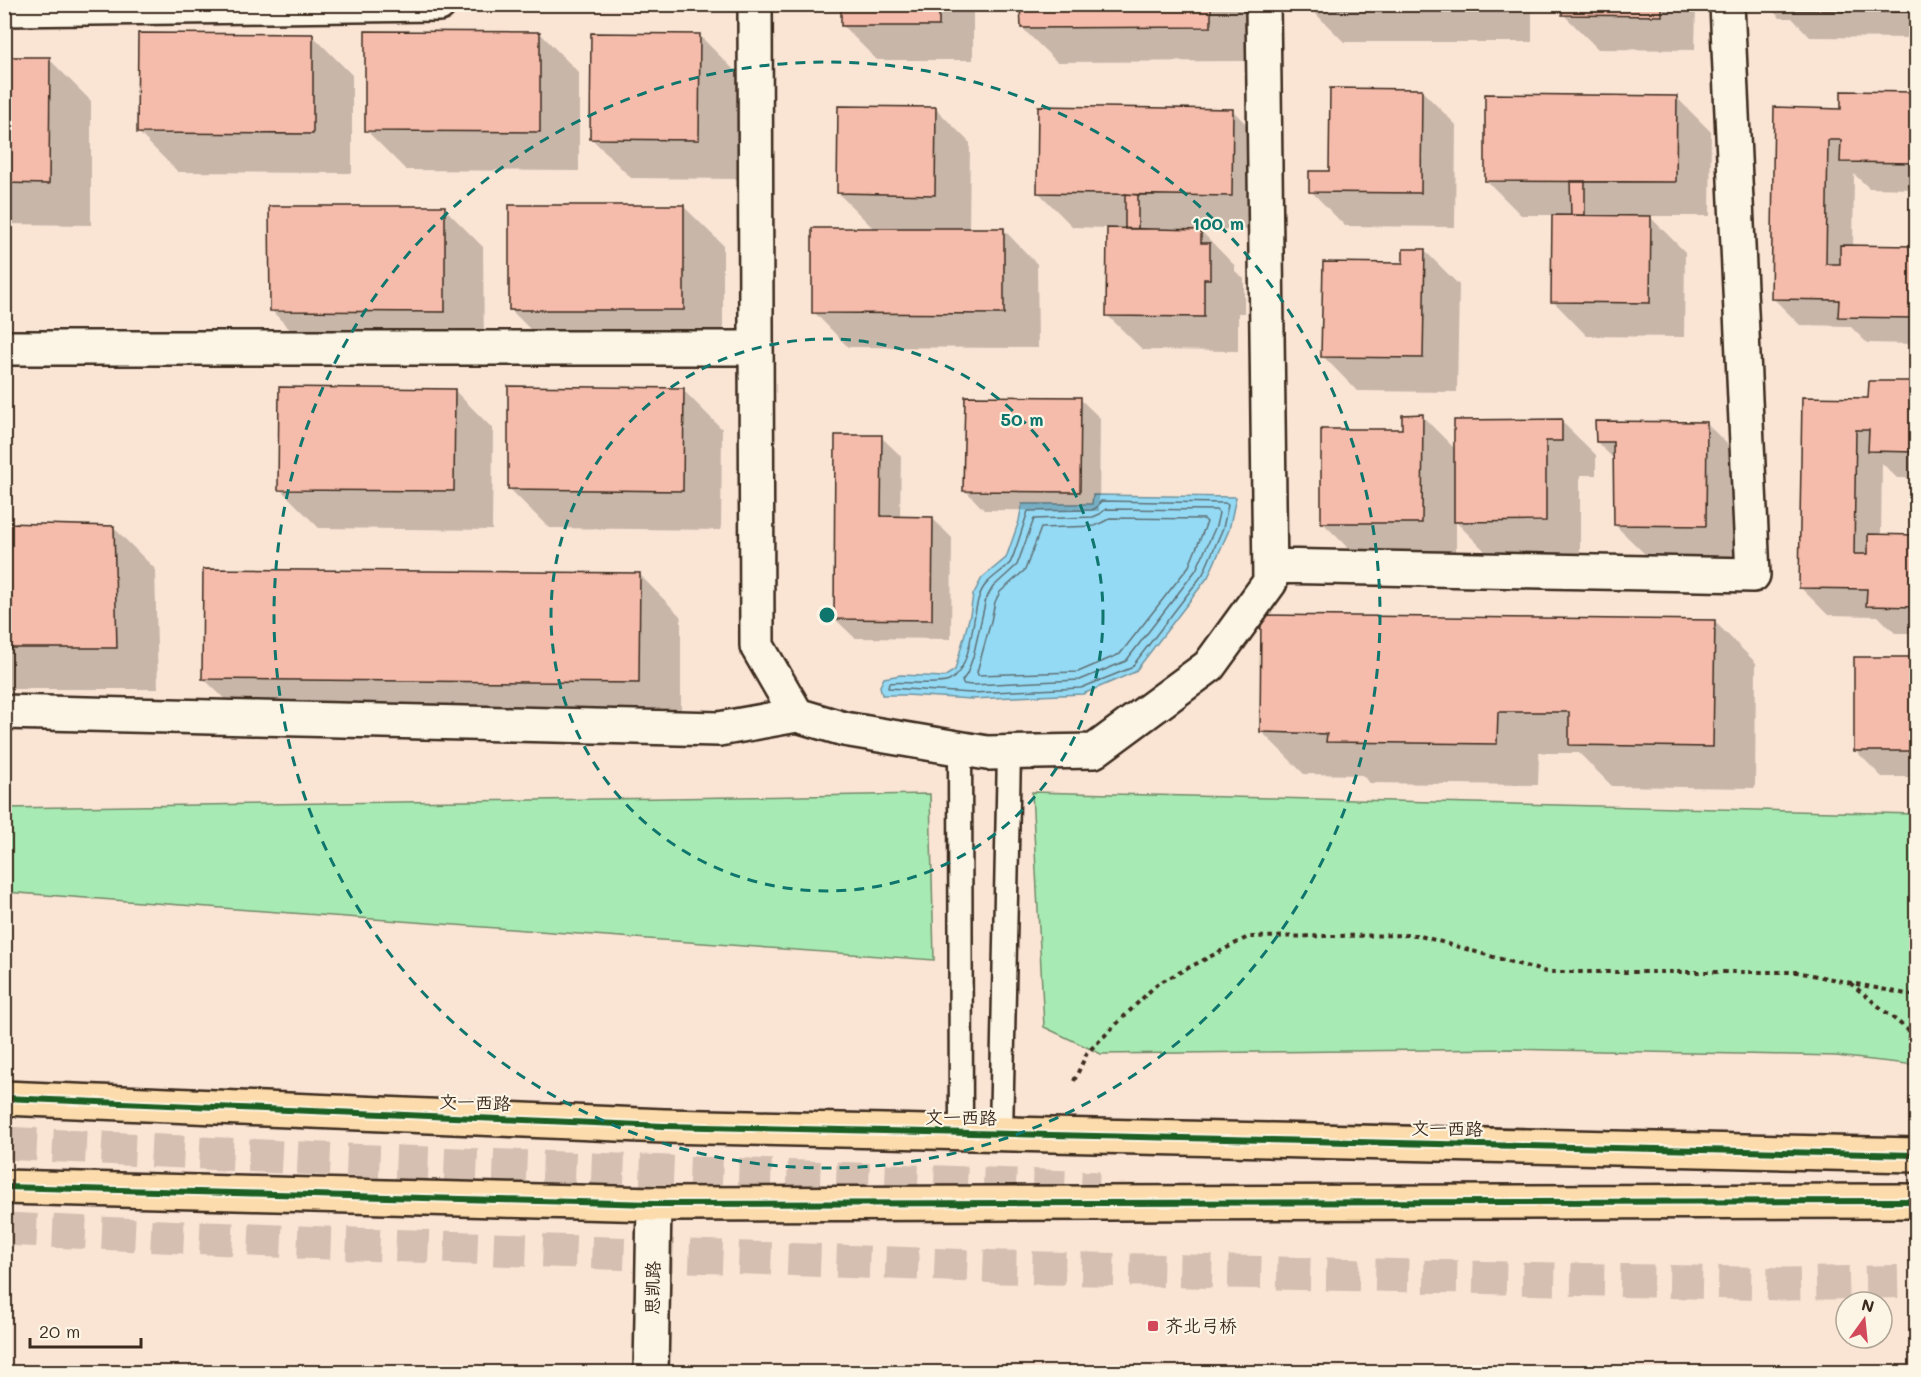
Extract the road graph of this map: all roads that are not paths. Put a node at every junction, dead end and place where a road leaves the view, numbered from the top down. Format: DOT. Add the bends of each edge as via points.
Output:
graph roads {
  1 [pos="439,4"];
  2 [pos="755,4"];
  3 [pos="1263,4"];
  4 [pos="1727,4"];
  5 [pos="4,9"];
  6 [pos="4,348"];
  7 [pos="756,348"];
  8 [pos="1270,566"];
  9 [pos="4,712"];
  10 [pos="796,715"];
  11 [pos="960,748"];
  12 [pos="1009,753"];
  13 [pos="4,1098"];
  14 [pos="961,1133"];
  15 [pos="1001,1134"];
  16 [pos="1917,1155"];
  17 [pos="4,1187"];
  18 [pos="1917,1201"];
  19 [pos="654,1204"];
  20 [pos="651,1372"];
  1 -- 5 [label="street"];
  2 -- 7 [label="street"];
  3 -- 8 [label="street"];
  4 -- 8 [label="street" via="1753,575"];
  6 -- 7 [label="street"];
  7 -- 10 [label="street" via="757,646"];
  8 -- 12 [label="street" via="1270,582 1209,666 1094,752"];
  9 -- 10 [label="street" via="719,729"];
  10 -- 11 [label="street" via="844,729"];
  11 -- 12 [label="street"];
  11 -- 14 [label="lane"];
  12 -- 15 [label="lane"];
  13 -- 14 [label="main road, 文一西路" via="664,1126"];
  14 -- 15 [label="main road, 文一西路"];
  15 -- 16 [label="main road, 文一西路"];
  17 -- 19 [label="main road"];
  18 -- 19 [label="main road"];
  19 -- 20 [label="street, 思凯路"];
}
